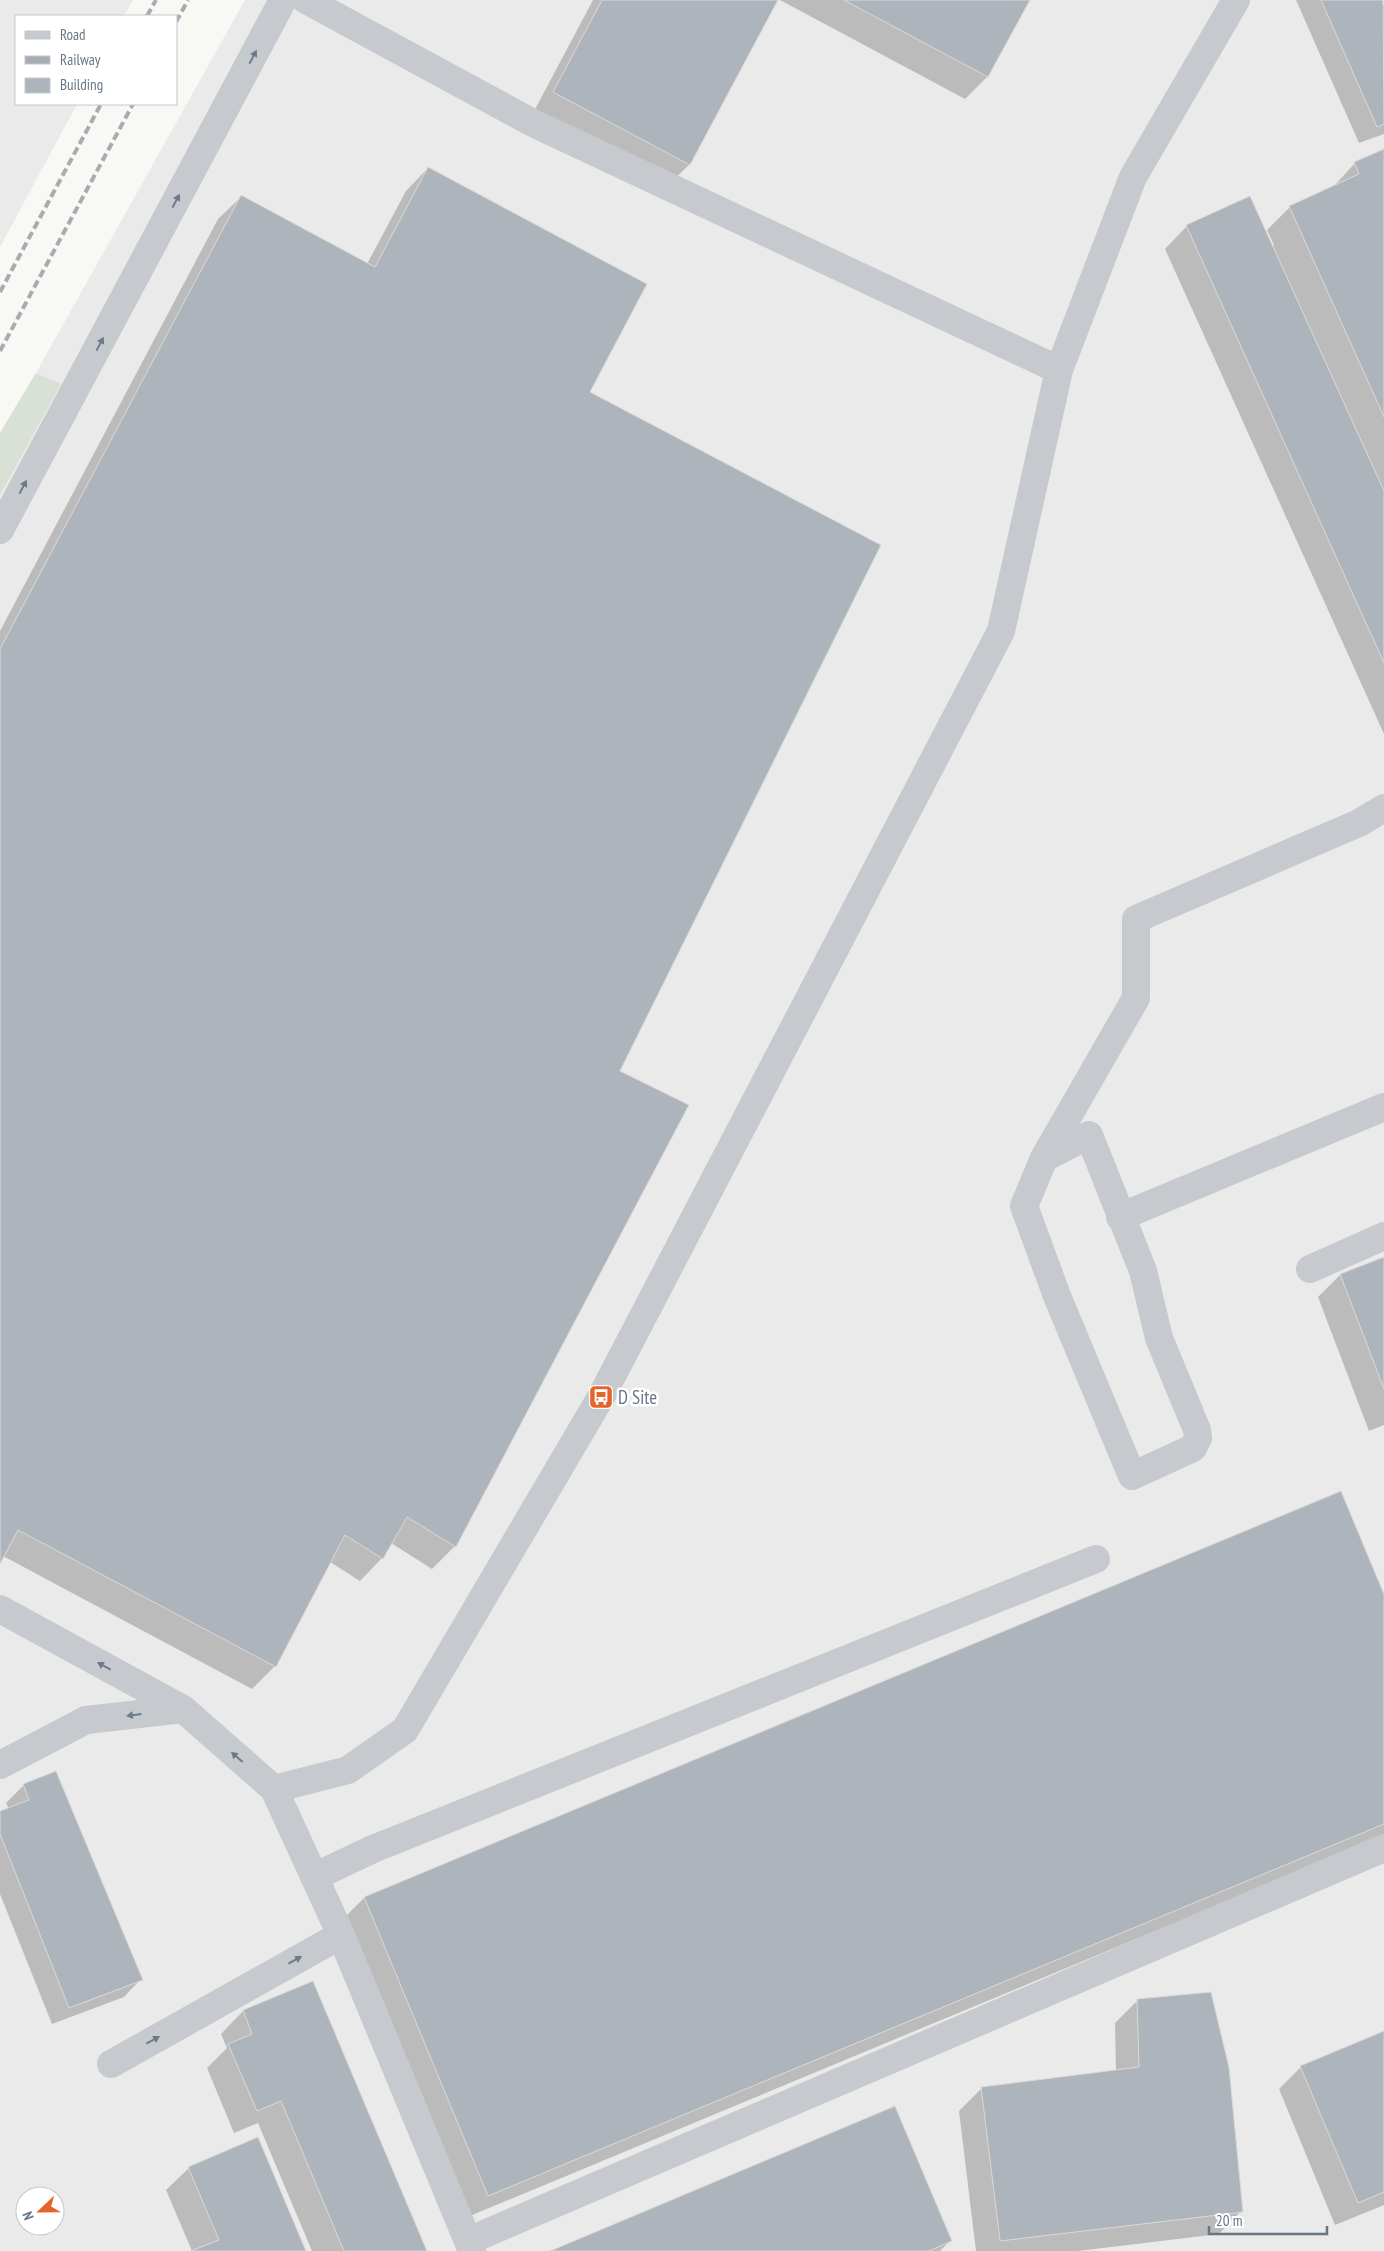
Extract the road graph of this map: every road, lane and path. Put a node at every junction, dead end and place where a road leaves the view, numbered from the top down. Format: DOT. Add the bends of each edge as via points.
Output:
graph roads {
  1 [pos="283,0"];
  2 [pos="306,0"];
  3 [pos="1236,0"];
  4 [pos="1060,370"];
  5 [pos="0,530"];
  6 [pos="1384,808"];
  7 [pos="1384,1107"];
  8 [pos="1044,1158"];
  9 [pos="1120,1217"];
  10 [pos="1384,1236"];
  11 [pos="1310,1269"];
  12 [pos="1096,1559"];
  13 [pos="0,1609"];
  14 [pos="183,1709"];
  15 [pos="0,1765"];
  16 [pos="274,1789"];
  17 [pos="1384,1848"];
  18 [pos="314,1877"];
  19 [pos="341,1935"];
  20 [pos="111,2064"];
  21 [pos="470,2246"];
  5 -- 1 [label="lane, one-way"];
  2 -- 4 [label="lane" via="533,123"];
  3 -- 4 [label="lane" via="1133,177"];
  4 -- 16 [label="lane" via="1001,631 601,1396 405,1730 348,1770"];
  6 -- 8 [label="lane" via="1359,822 1136,919 1136,998"];
  7 -- 9 [label="lane"];
  8 -- 9 [label="lane" via="1089,1136"];
  8 -- 9 [label="lane" via="1024,1206 1057,1296 1132,1476 1193,1448 1198,1438 1159,1338 1143,1271"];
  10 -- 11 [label="lane"];
  12 -- 18 [label="lane" via="373,1849"];
  14 -- 13 [label="lane, one-way"];
  14 -- 15 [label="lane, one-way" via="86,1720"];
  16 -- 14 [label="lane, one-way"];
  16 -- 18 [label="lane"];
  17 -- 21 [label="lane"];
  18 -- 19 [label="lane"];
  20 -- 19 [label="lane, one-way"];
  19 -- 21 [label="lane"];
}
